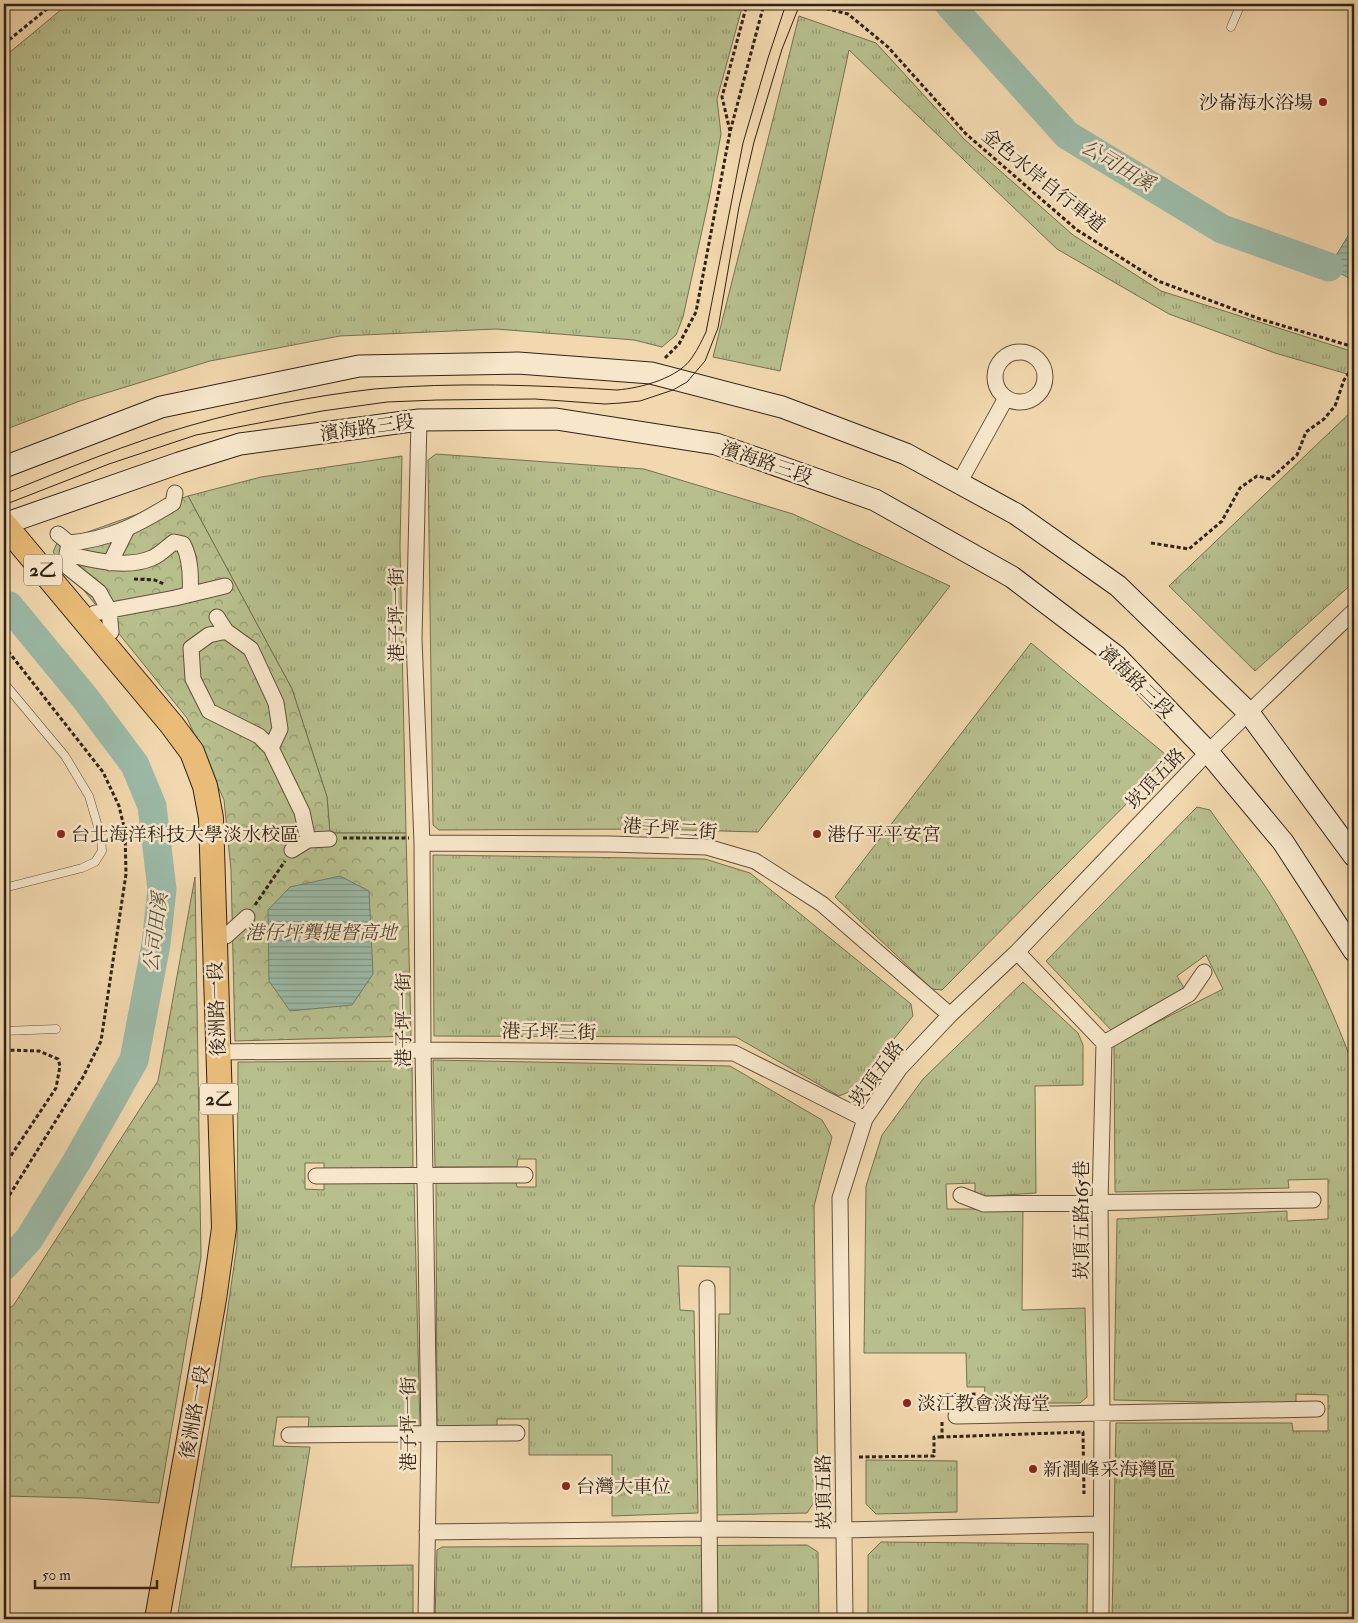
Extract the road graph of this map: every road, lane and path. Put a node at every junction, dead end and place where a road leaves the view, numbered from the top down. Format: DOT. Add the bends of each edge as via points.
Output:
graph roads {
  1 [pos="52,4"];
  2 [pos="747,4"];
  3 [pos="764,4"];
  4 [pos="807,4"];
  5 [pos="1242,4"];
  6 [pos="1231,27"];
  7 [pos="4,44"];
  8 [pos="730,132"];
  9 [pos="1354,347"];
  10 [pos="1354,365"];
  11 [pos="651,373"];
  12 [pos="1006,398"];
  13 [pos="419,420"];
  14 [pos="4,467"];
  15 [pos="959,483"];
  16 [pos="175,493"];
  17 [pos="4,524"];
  18 [pos="127,529"];
  19 [pos="65,544"];
  20 [pos="1151,544"];
  21 [pos="110,562"];
  22 [pos="226,586"];
  23 [pos="190,594"];
  24 [pos="159,601"];
  25 [pos="102,611"];
  26 [pos="1354,612"];
  27 [pos="216,617"];
  28 [pos="226,631"];
  29 [pos="110,632"];
  30 [pos="4,646"];
  31 [pos="4,683"];
  32 [pos="1249,713"];
  33 [pos="271,748"];
  34 [pos="1208,752"];
  35 [pos="354,837"];
  36 [pos="330,839"];
  37 [pos="308,840"];
  38 [pos="418,841"];
  39 [pos="292,850"];
  40 [pos="1354,856"];
  41 [pos="4,888"];
  42 [pos="247,917"];
  43 [pos="226,936"];
  44 [pos="1354,951"];
  45 [pos="1017,952"];
  46 [pos="1204,972"];
  47 [pos="950,1015"];
  48 [pos="56,1029"];
  49 [pos="4,1031"];
  50 [pos="1104,1043"];
  51 [pos="4,1050"];
  52 [pos="422,1050"];
  53 [pos="218,1052"];
  54 [pos="865,1119"];
  55 [pos="4,1166"];
  56 [pos="426,1175"];
  57 [pos="525,1175"];
  58 [pos="316,1176"];
  59 [pos="961,1195"];
  60 [pos="1313,1200"];
  61 [pos="1100,1202"];
  62 [pos="4,1204"];
  63 [pos="707,1288"];
  64 [pos="976,1394"];
  65 [pos="1317,1409"];
  66 [pos="1102,1412"];
  67 [pos="956,1416"];
  68 [pos="517,1433"];
  69 [pos="289,1435"];
  70 [pos="429,1435"];
  71 [pos="942,1437"];
  72 [pos="860,1456"];
  73 [pos="1084,1497"];
  74 [pos="1101,1524"];
  75 [pos="709,1529"];
  76 [pos="844,1530"];
  77 [pos="427,1532"];
  78 [pos="157,1619"];
  79 [pos="426,1619"];
  80 [pos="710,1619"];
  81 [pos="844,1619"];
  82 [pos="1101,1619"];
  1 -- 7 [label="path"];
  2 -- 8 [label="path" via="722,97"];
  3 -- 8 [label="path"];
  4 -- 9 [label="path, 金色水岸自行車道" via="848,14 888,47 973,141 1077,230 1158,281 1260,320"];
  5 -- 6 [label="lane"];
  8 -- 11 [label="path" via="696,312 680,344"];
  10 -- 20 [label="path" via="1344,380 1335,406 1306,432 1297,455 1270,479 1257,476 1240,488 1222,521 1189,549"];
  11 -- 14 [label="street" via="518,363 359,366 162,406"];
  11 -- 15 [label="street" via="782,407 906,454"];
  12 -- 15 [label="street"];
  13 -- 17 [label="street, 濱海路三段" via="240,444"];
  13 -- 34 [label="street, 濱海路三段" via="556,419 716,444 875,500 1012,577 1109,650"];
  13 -- 38 [label="street, 港子坪一街" via="414,639"];
  15 -- 32 [label="street" via="1016,514 1118,586"];
  16 -- 18 [label="street" via="173,504"];
  17 -- 53 [label="main road, 後洲路一段 / 2乙" via="192,752 205,786 211,818"];
  18 -- 19 [label="street" via="89,541"];
  18 -- 21 [label="street"];
  19 -- 21 [label="street"];
  19 -- 25 [label="street" via="69,568 99,592"];
  21 -- 23 [label="street" via="141,562 174,542 183,544 188,553"];
  21 -- 24 [label="path" via="118,576 164,584 166,590"];
  22 -- 23 [label="street"];
  23 -- 24 [label="street"];
  24 -- 25 [label="street"];
  25 -- 29 [label="street"];
  26 -- 32 [label="street, 崁頂五路"];
  27 -- 28 [label="street"];
  28 -- 33 [label="street" via="251,649 276,704 280,729"];
  28 -- 33 [label="street" via="209,635 192,648 193,678 209,711 259,736"];
  30 -- 62 [label="path" via="103,772 119,806 125,831 126,874 101,1041 83,1077"];
  31 -- 41 [label="lane" via="65,756 89,796 102,851 95,862 82,868"];
  32 -- 34 [label="street, 崁頂五路"];
  32 -- 40 [label="street"];
  33 -- 37 [label="street" via="302,812"];
  34 -- 44 [label="street, 濱海路三段" via="1283,842"];
  34 -- 45 [label="street, 崁頂五路"];
  35 -- 38 [label="path"];
  36 -- 37 [label="street"];
  37 -- 39 [label="street"];
  38 -- 47 [label="street, 港子坪二街" via="707,847 755,860 822,904"];
  38 -- 52 [label="street, 港子坪一街"];
  39 -- 42 [label="path"];
  42 -- 43 [label="street"];
  45 -- 47 [label="street, 崁頂五路"];
  45 -- 50 [label="street"];
  46 -- 50 [label="street" via="1189,994"];
  47 -- 54 [label="street, 崁頂五路" via="900,1068"];
  48 -- 49 [label="lane"];
  50 -- 61 [label="street, 崁頂五路165巷"];
  51 -- 55 [label="path" via="39,1051 58,1060 60,1066 56,1088"];
  52 -- 53 [label="street, 港子坪三街"];
  52 -- 54 [label="street, 港子坪三街" via="734,1053"];
  52 -- 56 [label="street, 港子坪一街"];
  53 -- 78 [label="main road, 後洲路一段 / 2乙" via="224,1228"];
  54 -- 76 [label="street, 崁頂五路" via="840,1198"];
  56 -- 57 [label="street"];
  56 -- 58 [label="street"];
  56 -- 70 [label="street, 港子坪一街"];
  59 -- 61 [label="street" via="984,1204"];
  60 -- 61 [label="street"];
  61 -- 66 [label="street, 崁頂五路165巷"];
  63 -- 75 [label="street"];
  64 -- 71 [label="path" via="942,1395"];
  65 -- 66 [label="street"];
  66 -- 67 [label="street"];
  66 -- 74 [label="street, 崁頂五路165巷"];
  68 -- 70 [label="street"];
  69 -- 70 [label="street"];
  70 -- 77 [label="street, 港子坪一街"];
  71 -- 72 [label="path" via="934,1437 934,1456"];
  71 -- 73 [label="path" via="1084,1432"];
  74 -- 76 [label="street"];
  74 -- 82 [label="street, 崁頂五路165巷"];
  75 -- 76 [label="street"];
  75 -- 77 [label="street"];
  75 -- 80 [label="street"];
  76 -- 81 [label="street, 崁頂五路"];
  77 -- 79 [label="street, 港子坪一街"];
}
